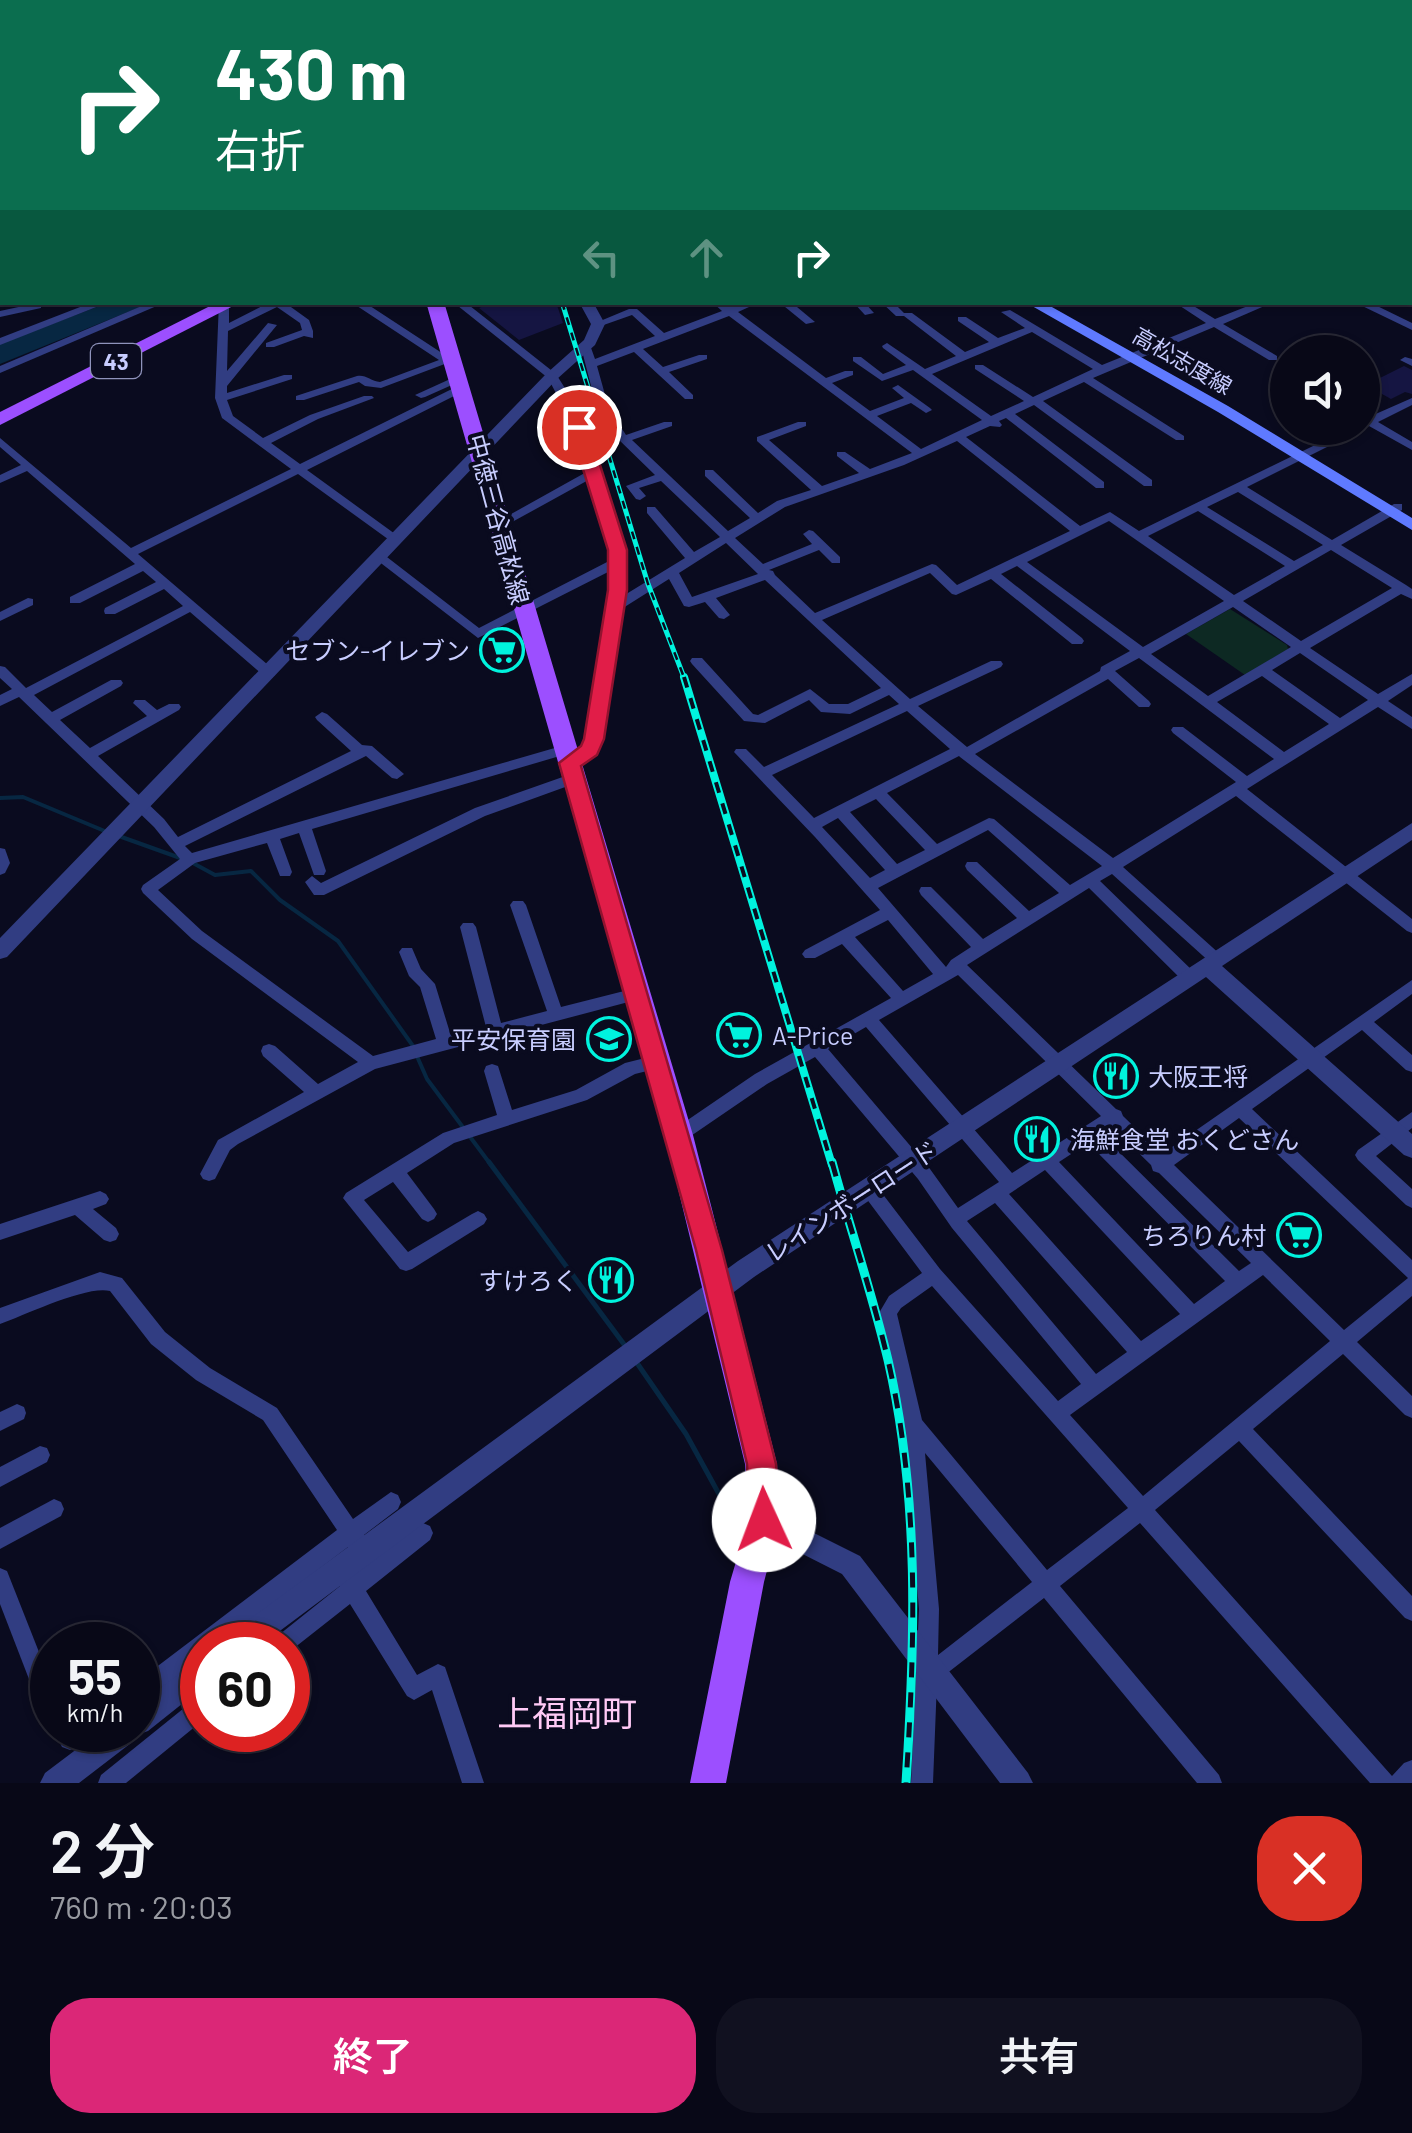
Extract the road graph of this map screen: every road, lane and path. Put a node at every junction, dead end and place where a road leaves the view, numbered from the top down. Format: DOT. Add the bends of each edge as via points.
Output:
graph roads {
  1 [pos="96,305"];
  2 [pos="154,305"];
  3 [pos="222,305"];
  4 [pos="222,305"];
  5 [pos="224,305"];
  6 [pos="274,305"];
  7 [pos="281,305"];
  8 [pos="360,305"];
  9 [pos="436,305"];
  10 [pos="462,305"];
  11 [pos="588,305"];
  12 [pos="722,305"];
  13 [pos="748,305"];
  14 [pos="788,305"];
  15 [pos="861,305"];
  16 [pos="890,305"];
  17 [pos="1038,305"];
  18 [pos="1051,305"];
  19 [pos="1184,305"];
  20 [pos="1262,305"];
  21 [pos="1365,305"];
  22 [pos="37,306"];
  23 [pos="731,312"];
  24 [pos="1006,312"];
  25 [pos="869,313"];
  26 [pos="0,314"];
  27 [pos="962,319"];
  28 [pos="810,322"];
  29 [pos="598,324"];
  30 [pos="1213,324"];
  31 [pos="272,325"];
  32 [pos="1412,327"];
  33 [pos="1033,328"];
  34 [pos="686,329"];
  35 [pos="223,330"];
  36 [pos="663,337"];
  37 [pos="0,342"];
  38 [pos="998,343"];
  39 [pos="253,344"];
  40 [pos="270,345"];
  41 [pos="887,346"];
  42 [pos="586,348"];
  43 [pos="636,348"];
  44 [pos="1135,354"];
  45 [pos="703,356"];
  46 [pos="1270,356"];
  47 [pos="964,357"];
  48 [pos="857,359"];
  49 [pos="589,365"];
  50 [pos="978,367"];
  51 [pos="919,369"];
  52 [pos="1101,369"];
  53 [pos="0,370"];
  54 [pos="662,371"];
  55 [pos="455,372"];
  56 [pos="849,373"];
  57 [pos="552,376"];
  58 [pos="288,377"];
  59 [pos="1084,377"];
  60 [pos="882,378"];
  61 [pos="824,382"];
  62 [pos="898,388"];
  63 [pos="221,392"];
  64 [pos="421,395"];
  65 [pos="842,396"];
  66 [pos="690,397"];
  67 [pos="300,398"];
  68 [pos="368,398"];
  69 [pos="912,399"];
  70 [pos="1033,400"];
  71 [pos="1412,401"];
  72 [pos="0,410"];
  73 [pos="926,410"];
  74 [pos="1006,413"];
  75 [pos="869,416"];
  76 [pos="1380,417"];
  77 [pos="0,418"];
  78 [pos="668,424"];
  79 [pos="802,424"];
  80 [pos="995,424"];
  81 [pos="1380,432"];
  82 [pos="959,436"];
  83 [pos="1180,438"];
  84 [pos="624,439"];
  85 [pos="0,442"];
  86 [pos="262,443"];
  87 [pos="1323,445"];
  88 [pos="1412,447"];
  89 [pos="480,452"];
  90 [pos="841,454"];
  91 [pos="921,454"];
  92 [pos="1305,454"];
  93 [pos="28,466"];
  94 [pos="298,468"];
  95 [pos="595,472"];
  96 [pos="710,472"];
  97 [pos="868,473"];
  98 [pos="664,476"];
  99 [pos="0,479"];
  100 [pos="1148,483"];
  101 [pos="1100,485"];
  102 [pos="1237,486"];
  103 [pos="819,490"];
  104 [pos="640,496"];
  105 [pos="1198,506"];
  106 [pos="652,510"];
  107 [pos="1400,511"];
  108 [pos="758,518"];
  109 [pos="501,524"];
  110 [pos="1412,525"];
  111 [pos="1078,532"];
  112 [pos="809,534"];
  113 [pos="729,536"];
  114 [pos="1138,536"];
  115 [pos="396,539"];
  116 [pos="1330,544"];
  117 [pos="820,545"];
  118 [pos="130,553"];
  119 [pos="379,557"];
  120 [pos="692,558"];
  121 [pos="836,560"];
  122 [pos="618,562"];
  123 [pos="1018,562"];
  124 [pos="144,565"];
  125 [pos="1293,566"];
  126 [pos="671,570"];
  127 [pos="766,571"];
  128 [pos="994,575"];
  129 [pos="165,583"];
  130 [pos="1407,592"];
  131 [pos="707,596"];
  132 [pos="76,600"];
  133 [pos="28,602"];
  134 [pos="690,602"];
  135 [pos="1229,602"];
  136 [pos="192,606"];
  137 [pos="616,606"];
  138 [pos="110,611"];
  139 [pos="524,611"];
  140 [pos="700,615"];
  141 [pos="724,615"];
  142 [pos="0,617"];
  143 [pos="815,618"];
  144 [pos="1076,641"];
  145 [pos="1299,648"];
  146 [pos="1140,653"];
  147 [pos="696,661"];
  148 [pos="996,664"];
  149 [pos="0,670"];
  150 [pos="1262,670"];
  151 [pos="269,674"];
  152 [pos="1106,674"];
  153 [pos="1412,680"];
  154 [pos="116,683"];
  155 [pos="890,688"];
  156 [pos="23,692"];
  157 [pos="0,701"];
  158 [pos="1207,702"];
  159 [pos="1378,702"];
  160 [pos="140,703"];
  161 [pos="1144,704"];
  162 [pos="909,705"];
  163 [pos="174,707"];
  164 [pos="156,717"];
  165 [pos="322,717"];
  166 [pos="51,719"];
  167 [pos="1412,724"];
  168 [pos="1340,725"];
  169 [pos="1178,730"];
  170 [pos="963,751"];
  171 [pos="362,752"];
  172 [pos="741,752"];
  173 [pos="88,755"];
  174 [pos="1285,760"];
  175 [pos="570,764"];
  176 [pos="763,773"];
  177 [pos="397,774"];
  178 [pos="1242,786"];
  179 [pos="878,792"];
  180 [pos="142,806"];
  181 [pos="840,811"];
  182 [pos="815,824"];
  183 [pos="305,829"];
  184 [pos="1412,830"];
  185 [pos="272,837"];
  186 [pos="176,844"];
  187 [pos="936,851"];
  188 [pos="0,854"];
  189 [pos="190,859"];
  190 [pos="972,866"];
  191 [pos="1113,866"];
  192 [pos="0,869"];
  193 [pos="896,871"];
  194 [pos="285,872"];
  195 [pos="1346,874"];
  196 [pos="1090,880"];
  197 [pos="866,886"];
  198 [pos="926,891"];
  199 [pos="1069,893"];
  200 [pos="518,905"];
  201 [pos="889,912"];
  202 [pos="1028,920"];
  203 [pos="468,926"];
  204 [pos="1412,927"];
  205 [pos="844,936"];
  206 [pos="982,948"];
  207 [pos="0,951"];
  208 [pos="407,952"];
  209 [pos="810,954"];
  210 [pos="1204,968"];
  211 [pos="952,971"];
  212 [pos="1412,986"];
  213 [pos="636,994"];
  214 [pos="902,1000"];
  215 [pos="556,1015"];
  216 [pos="869,1020"];
  217 [pos="1364,1022"];
  218 [pos="494,1030"];
  219 [pos="445,1042"];
  220 [pos="818,1049"];
  221 [pos="269,1051"];
  222 [pos="1311,1059"];
  223 [pos="657,1062"];
  224 [pos="1060,1062"];
  225 [pos="371,1063"];
  226 [pos="1412,1064"];
  227 [pos="492,1071"];
  228 [pos="317,1092"];
  229 [pos="1241,1109"];
  230 [pos="1115,1116"];
  231 [pos="506,1120"];
  232 [pos="1403,1126"];
  233 [pos="962,1127"];
  234 [pos="1090,1134"];
  235 [pos="679,1135"];
  236 [pos="1412,1148"];
  237 [pos="911,1161"];
  238 [pos="1048,1161"];
  239 [pos="1160,1166"];
  240 [pos="395,1171"];
  241 [pos="209,1174"];
  242 [pos="1004,1188"];
  243 [pos="869,1189"];
  244 [pos="100,1199"];
  245 [pos="1412,1200"];
  246 [pos="78,1207"];
  247 [pos="428,1214"];
  248 [pos="478,1219"];
  249 [pos="956,1220"];
  250 [pos="0,1232"];
  251 [pos="110,1234"];
  252 [pos="1261,1266"];
  253 [pos="934,1275"];
  254 [pos="1238,1282"];
  255 [pos="1410,1286"];
  256 [pos="718,1289"];
  257 [pos="1193,1315"];
  258 [pos="0,1316"];
  259 [pos="1344,1343"];
  260 [pos="1140,1353"];
  261 [pos="1094,1386"];
  262 [pos="1412,1409"];
  263 [pos="1055,1414"];
  264 [pos="913,1424"];
  265 [pos="1240,1428"];
  266 [pos="40,1456"];
  267 [pos="0,1477"];
  268 [pos="391,1502"];
  269 [pos="54,1509"];
  270 [pos="1142,1509"];
  271 [pos="764,1520"];
  272 [pos="423,1532"];
  273 [pos="0,1539"];
  274 [pos="357,1541"];
  275 [pos="0,1578"];
  276 [pos="346,1578"];
  277 [pos="1046,1581"];
  278 [pos="1412,1612"];
  279 [pos="268,1622"];
  280 [pos="304,1622"];
  281 [pos="30,1654"];
  282 [pos="930,1668"];
  283 [pos="160,1679"];
  284 [pos="180,1726"];
  285 [pos="96,1752"];
  286 [pos="1412,1771"];
  287 [pos="55,1783"];
  288 [pos="109,1783"];
  289 [pos="473,1783"];
  290 [pos="708,1783"];
  291 [pos="922,1783"];
  292 [pos="1018,1783"];
  293 [pos="1211,1783"];
  294 [pos="1384,1783"];
  295 [pos="1400,1783"];
  1 -- 37 [label="street"];
  2 -- 53 [label="street"];
  3 -- 72 [label="main road, 43"];
  4 -- 77 [label="main road, 43"];
  5 -- 35 [label="street"];
  6 -- 35 [label="street"];
  7 -- 40 [label="street" via="305,322 308,333"];
  8 -- 55 [label="street"];
  9 -- 55 [label="main road, 中徳三谷高松線"];
  10 -- 57 [label="street"];
  11 -- 29 [label="street"];
  12 -- 23 [label="street"];
  13 -- 23 [label="street"];
  14 -- 28 [label="street"];
  15 -- 25 [label="street"];
  16 -- 47 [label="street"];
  17 -- 44 [label="main road, 高松志度線"];
  18 -- 44 [label="main road, 高松志度線"];
  19 -- 30 [label="street"];
  20 -- 30 [label="street"];
  21 -- 32 [label="street"];
  22 -- 26 [label="street"];
  23 -- 34 [label="street"];
  23 -- 61 [label="street"];
  24 -- 33 [label="street"];
  27 -- 38 [label="street"];
  29 -- 36 [label="street" via="632,311"];
  29 -- 42 [label="street"];
  30 -- 44 [label="street"];
  30 -- 46 [label="street"];
  31 -- 39 [label="street"];
  33 -- 38 [label="street"];
  33 -- 52 [label="street"];
  34 -- 36 [label="street"];
  34 -- 43 [label="street"];
  35 -- 39 [label="street"];
  35 -- 63 [label="street"];
  36 -- 43 [label="street"];
  38 -- 47 [label="street"];
  39 -- 63 [label="street"];
  41 -- 51 [label="street"];
  42 -- 49 [label="street"];
  42 -- 57 [label="street"];
  43 -- 49 [label="street"];
  43 -- 54 [label="street"];
  44 -- 52 [label="street"];
  44 -- 92 [label="main road, 高松志度線"];
  45 -- 54 [label="street"];
  47 -- 51 [label="street"];
  48 -- 60 [label="street"];
  49 -- 84 [label="street" via="603,409"];
  50 -- 70 [label="street"];
  51 -- 60 [label="street"];
  51 -- 80 [label="street"];
  52 -- 59 [label="street"];
  54 -- 66 [label="street"];
  55 -- 64 [label="street"];
  55 -- 67 [label="street" via="380,385 361,378"];
  55 -- 89 [label="main road, 中徳三谷高松線"];
  55 -- 94 [label="street"];
  56 -- 61 [label="street"];
  57 -- 89 [label="street"];
  57 -- 95 [label="street"];
  58 -- 63 [label="street"];
  59 -- 70 [label="street"];
  59 -- 83 [label="street"];
  60 -- 65 [label="street"];
  61 -- 65 [label="street"];
  62 -- 69 [label="street"];
  63 -- 86 [label="street" via="228,418"];
  65 -- 75 [label="street"];
  68 -- 86 [label="street"];
  69 -- 73 [label="street"];
  69 -- 75 [label="street"];
  70 -- 74 [label="street"];
  70 -- 100 [label="street"];
  71 -- 76 [label="street"];
  74 -- 80 [label="street"];
  74 -- 101 [label="street"];
  75 -- 91 [label="street"];
  78 -- 84 [label="street"];
  79 -- 103 [label="street" via="761,439"];
  80 -- 82 [label="street"];
  81 -- 88 [label="street"];
  82 -- 91 [label="street"];
  82 -- 111 [label="street"];
  84 -- 98 [label="street"];
  85 -- 93 [label="street"];
  86 -- 94 [label="street"];
  87 -- 92 [label="street"];
  89 -- 109 [label="main road, 中徳三谷高松線"];
  89 -- 115 [label="street"];
  90 -- 97 [label="street"];
  91 -- 97 [label="street"];
  92 -- 102 [label="street"];
  92 -- 107 [label="main road, 高松志度線"];
  93 -- 99 [label="street"];
  93 -- 118 [label="street"];
  94 -- 115 [label="street"];
  94 -- 118 [label="street"];
  95 -- 109 [label="street"];
  95 -- 122 [label="street"];
  96 -- 108 [label="street"];
  97 -- 103 [label="street"];
  98 -- 104 [label="street" via="632,486"];
  98 -- 113 [label="street"];
  102 -- 105 [label="street"];
  102 -- 116 [label="street"];
  103 -- 108 [label="street"];
  105 -- 114 [label="street"];
  105 -- 125 [label="street"];
  106 -- 120 [label="street"];
  107 -- 110 [label="main road, 高松志度線"];
  107 -- 116 [label="street"];
  108 -- 113 [label="street"];
  109 -- 139 [label="main road, 中徳三谷高松線"];
  111 -- 114 [label="street" via="1110,516"];
  111 -- 123 [label="street"];
  112 -- 117 [label="street"];
  113 -- 120 [label="street"];
  113 -- 127 [label="street"];
  114 -- 135 [label="street"];
  115 -- 119 [label="street"];
  116 -- 125 [label="street"];
  116 -- 130 [label="street"];
  117 -- 121 [label="street"];
  117 -- 127 [label="street"];
  118 -- 124 [label="street"];
  119 -- 139 [label="street" via="478,634"];
  119 -- 151 [label="street"];
  120 -- 126 [label="street"];
  122 -- 137 [label="street"];
  122 -- 139 [label="street"];
  123 -- 128 [label="street"];
  123 -- 146 [label="street"];
  124 -- 129 [label="street"];
  124 -- 132 [label="street"];
  125 -- 135 [label="street"];
  126 -- 134 [label="street"];
  126 -- 137 [label="street"];
  127 -- 131 [label="street"];
  127 -- 143 [label="street"];
  128 -- 143 [label="street" via="956,592 932,568"];
  128 -- 144 [label="street"];
  129 -- 136 [label="street"];
  129 -- 138 [label="street"];
  130 -- 145 [label="street"];
  131 -- 134 [label="street"];
  131 -- 141 [label="street"];
  133 -- 142 [label="street"];
  134 -- 140 [label="street"];
  135 -- 145 [label="street"];
  135 -- 146 [label="street"];
  136 -- 151 [label="street"];
  136 -- 156 [label="street"];
  137 -- 175 [label="street" via="594,739"];
  139 -- 175 [label="main road, 中徳三谷高松線"];
  143 -- 155 [label="street"];
  145 -- 150 [label="street"];
  145 -- 159 [label="street"];
  146 -- 152 [label="street"];
  146 -- 158 [label="street"];
  147 -- 155 [label="street" via="749,718 760,720 810,694 826,709 850,708"];
  148 -- 162 [label="street"];
  149 -- 156 [label="street"];
  150 -- 158 [label="street"];
  150 -- 168 [label="street"];
  151 -- 180 [label="street"];
  152 -- 161 [label="street"];
  152 -- 170 [label="street"];
  153 -- 159 [label="street"];
  154 -- 166 [label="street"];
  155 -- 162 [label="street"];
  156 -- 157 [label="street"];
  156 -- 166 [label="street"];
  158 -- 174 [label="street"];
  159 -- 167 [label="street"];
  159 -- 168 [label="street"];
  160 -- 164 [label="street"];
  162 -- 170 [label="street"];
  162 -- 176 [label="street"];
  163 -- 164 [label="street"];
  164 -- 173 [label="street"];
  165 -- 171 [label="street"];
  166 -- 173 [label="street"];
  168 -- 174 [label="street"];
  169 -- 178 [label="street"];
  170 -- 179 [label="street"];
  170 -- 191 [label="street"];
  171 -- 177 [label="street" via="367,749"];
  171 -- 186 [label="street"];
  172 -- 176 [label="street"];
  173 -- 180 [label="street"];
  174 -- 178 [label="street"];
  175 -- 183 [label="street"];
  175 -- 183 [label="street" via="319,890"];
  175 -- 213 [label="main road, 中徳三谷高松線"];
  176 -- 182 [label="street"];
  178 -- 191 [label="street"];
  178 -- 195 [label="street"];
  179 -- 181 [label="street"];
  179 -- 187 [label="street"];
  180 -- 186 [label="street"];
  180 -- 207 [label="street"];
  181 -- 182 [label="street"];
  181 -- 193 [label="street"];
  182 -- 197 [label="street"];
  183 -- 185 [label="street"];
  184 -- 195 [label="street, レインボーロード"];
  185 -- 189 [label="street"];
  185 -- 194 [label="street"];
  186 -- 189 [label="street"];
  187 -- 193 [label="street"];
  187 -- 199 [label="street" via="989,823"];
  188 -- 192 [label="street"];
  189 -- 225 [label="street" via="148,889 197,935"];
  190 -- 202 [label="street"];
  191 -- 196 [label="street"];
  191 -- 210 [label="street"];
  193 -- 197 [label="street"];
  195 -- 204 [label="street"];
  195 -- 210 [label="street, レインボーロード"];
  196 -- 199 [label="street"];
  196 -- 210 [label="street"];
  197 -- 201 [label="street"];
  198 -- 206 [label="street"];
  199 -- 202 [label="street"];
  200 -- 215 [label="street"];
  201 -- 205 [label="street"];
  201 -- 211 [label="street"];
  202 -- 206 [label="street"];
  203 -- 218 [label="street"];
  205 -- 209 [label="street"];
  205 -- 214 [label="street"];
  206 -- 211 [label="street"];
  208 -- 219 [label="street" via="427,984"];
  210 -- 222 [label="street"];
  210 -- 224 [label="street, レインボーロード"];
  211 -- 214 [label="street"];
  211 -- 224 [label="street"];
  212 -- 217 [label="street"];
  213 -- 215 [label="street"];
  213 -- 223 [label="main road, 中徳三谷高松線"];
  214 -- 216 [label="street"];
  215 -- 218 [label="street"];
  216 -- 220 [label="street"];
  216 -- 233 [label="street"];
  217 -- 222 [label="street"];
  217 -- 226 [label="street"];
  218 -- 219 [label="street"];
  219 -- 225 [label="street"];
  220 -- 235 [label="street" via="760,1079"];
  220 -- 237 [label="street"];
  221 -- 228 [label="street"];
  222 -- 229 [label="street"];
  222 -- 232 [label="street"];
  223 -- 231 [label="street"];
  223 -- 235 [label="main road, 中徳三谷高松線"];
  224 -- 230 [label="street"];
  224 -- 233 [label="street, レインボーロード"];
  225 -- 228 [label="street"];
  227 -- 231 [label="street"];
  228 -- 241 [label="street" via="224,1145"];
  229 -- 239 [label="street"];
  229 -- 255 [label="street"];
  230 -- 234 [label="street"];
  230 -- 239 [label="street"];
  231 -- 240 [label="street" via="465,1132"];
  232 -- 236 [label="street"];
  232 -- 245 [label="street" via="1364,1155"];
  233 -- 237 [label="street, レインボーロード"];
  233 -- 242 [label="street"];
  234 -- 238 [label="street"];
  234 -- 254 [label="street"];
  235 -- 256 [label="main road, 中徳三谷高松線"];
  237 -- 243 [label="street, レインボーロード"];
  237 -- 249 [label="street"];
  238 -- 242 [label="street"];
  238 -- 257 [label="street"];
  239 -- 252 [label="street"];
  240 -- 247 [label="street"];
  240 -- 248 [label="street" via="352,1198 406,1263"];
  242 -- 249 [label="street"];
  242 -- 260 [label="street"];
  243 -- 253 [label="street"];
  243 -- 256 [label="street, レインボーロード"];
  244 -- 246 [label="street"];
  246 -- 250 [label="street"];
  246 -- 251 [label="street"];
  249 -- 261 [label="street"];
  252 -- 254 [label="street"];
  252 -- 259 [label="street"];
  253 -- 263 [label="street"];
  253 -- 264 [label="street" via="888,1312"];
  254 -- 257 [label="street"];
  255 -- 259 [label="street"];
  256 -- 271 [label="main road, 中徳三谷高松線" via="762,1464"];
  256 -- 274 [label="street, レインボーロード"];
  257 -- 260 [label="street"];
  258 -- 274 [label="street" via="110,1281 158,1338 270,1414"];
  259 -- 262 [label="street"];
  259 -- 265 [label="street"];
  260 -- 261 [label="street"];
  261 -- 263 [label="street"];
  263 -- 270 [label="street"];
  264 -- 277 [label="street"];
  264 -- 282 [label="street"];
  265 -- 270 [label="street"];
  265 -- 278 [label="street"];
  266 -- 267 [label="street"];
  268 -- 274 [label="street"];
  269 -- 273 [label="street"];
  270 -- 277 [label="street"];
  270 -- 294 [label="street"];
  271 -- 282 [label="street" via="851,1564"];
  271 -- 290 [label="main road, 中徳三谷高松線"];
  272 -- 276 [label="street"];
  274 -- 276 [label="street, レインボーロード"];
  274 -- 283 [label="street"];
  275 -- 281 [label="street"];
  276 -- 279 [label="street, レインボーロード" via="305,1594"];
  276 -- 280 [label="street"];
  276 -- 289 [label="street" via="414,1689 438,1674"];
  277 -- 282 [label="street"];
  277 -- 293 [label="street"];
  282 -- 291 [label="street"];
  282 -- 292 [label="street"];
  284 -- 288 [label="street"];
  285 -- 287 [label="street"];
  286 -- 295 [label="street"];
}
